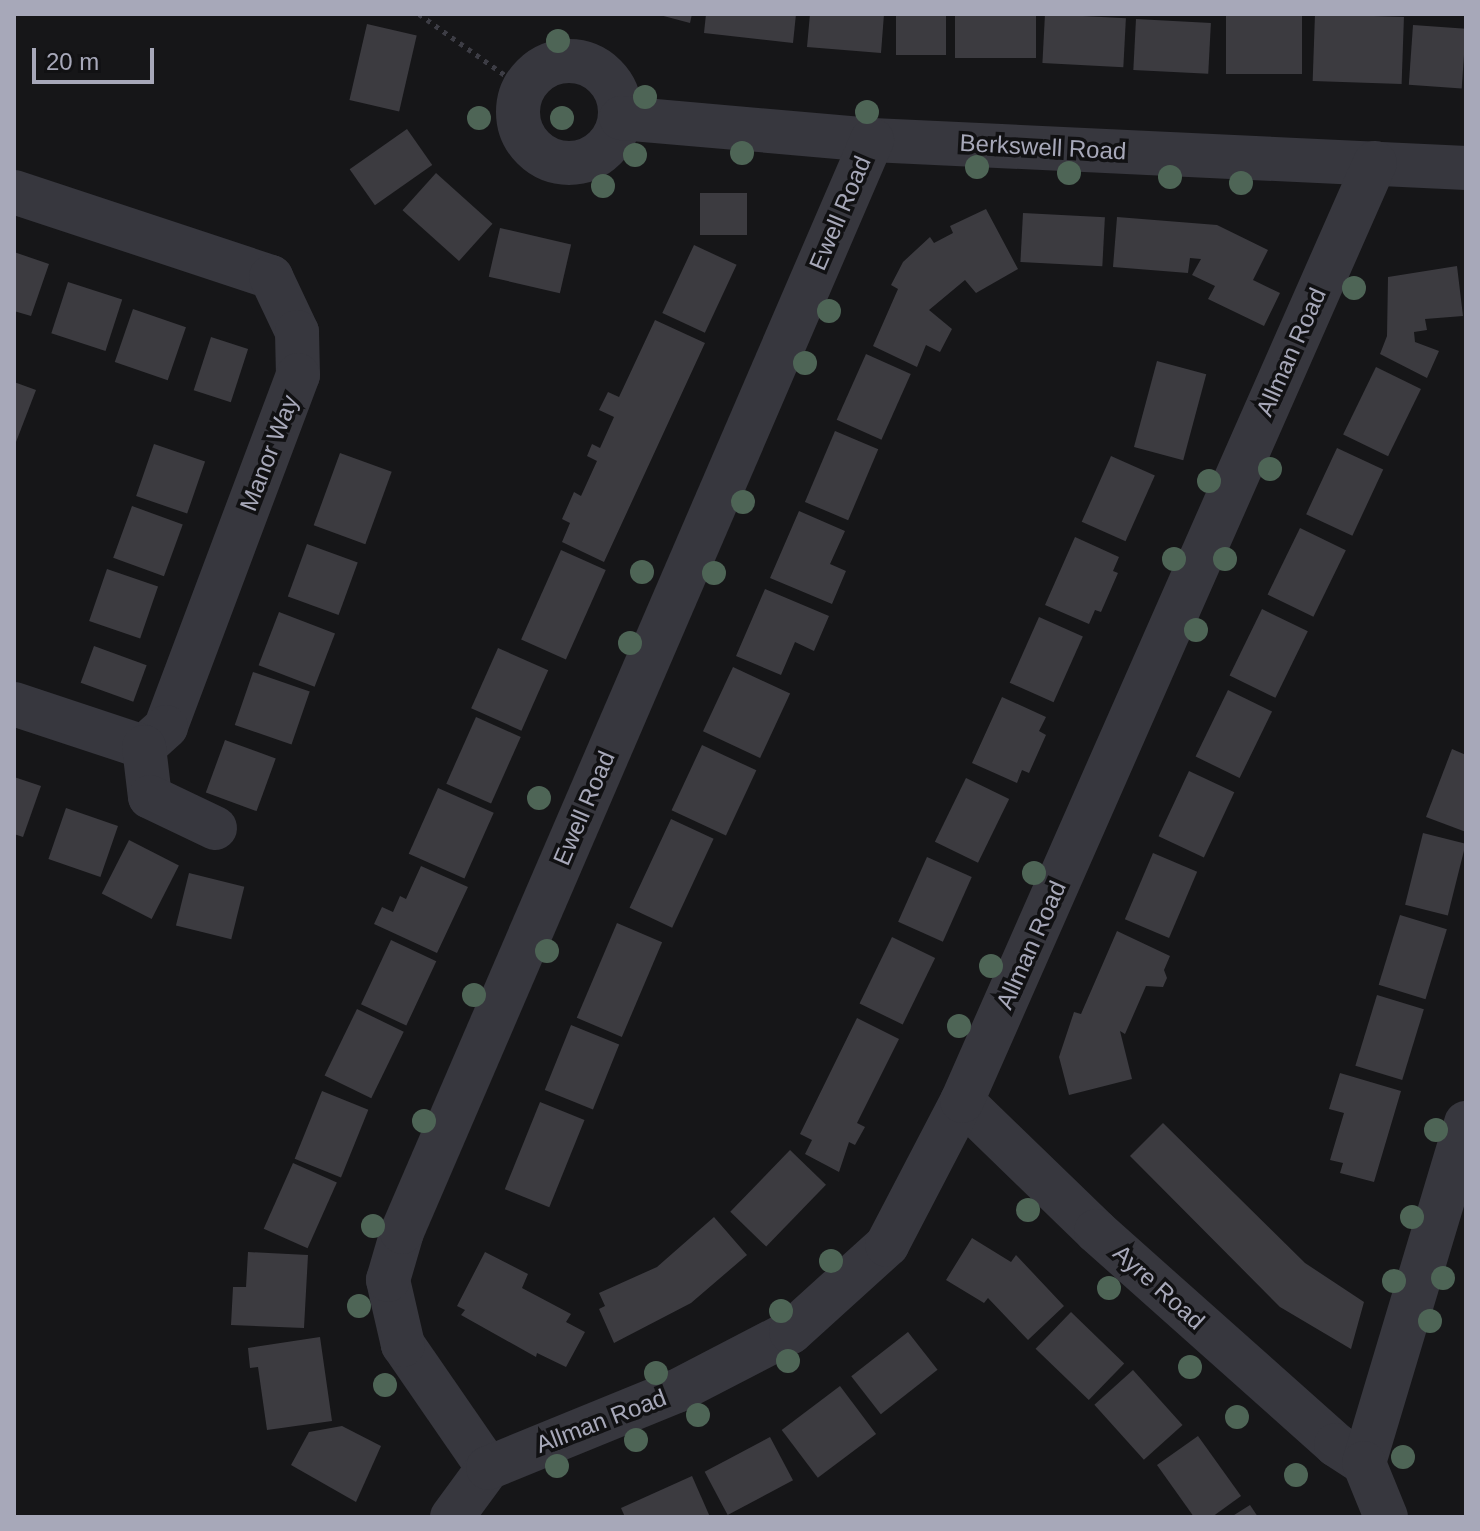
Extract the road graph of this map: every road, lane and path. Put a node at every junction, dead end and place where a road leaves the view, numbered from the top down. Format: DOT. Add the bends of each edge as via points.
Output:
graph roads {
  1 [pos="419,14"];
  2 [pos="523,88"];
  3 [pos="621,118"];
  4 [pos="872,140"];
  5 [pos="1375,163"];
  6 [pos="1466,168"];
  7 [pos="14,192"];
  8 [pos="14,704"];
  9 [pos="144,747"];
  10 [pos="215,828"];
  11 [pos="962,1101"];
  12 [pos="1466,1123"];
  13 [pos="1364,1463"];
  14 [pos="488,1468"];
  15 [pos="452,1517"];
  16 [pos="1386,1517"];
  1 -- 2 [label="path"];
  2 -- 3 [label="street" via="546,66 577,60 603,72 618,93"];
  2 -- 3 [label="street" via="520,129 536,152 560,163 590,159 613,140"];
  3 -- 4 [label="street, Berkswell Road"];
  4 -- 5 [label="street, Berkswell Road"];
  4 -- 14 [label="street, Ewell Road" via="391,1268 388,1280 403,1345"];
  5 -- 6 [label="street, Berkswell Road"];
  5 -- 11 [label="street, Allman Road"];
  7 -- 9 [label="street, Manor Way" via="271,277 297,332 298,375 166,727"];
  8 -- 9 [label="street"];
  9 -- 10 [label="street" via="150,797"];
  11 -- 13 [label="street, Ayre Road" via="1096,1231 1336,1445"];
  11 -- 14 [label="street, Allman Road" via="887,1245 811,1317 677,1391"];
  12 -- 13 [label="street"];
  13 -- 16 [label="street"];
  14 -- 15 [label="street"];
}
